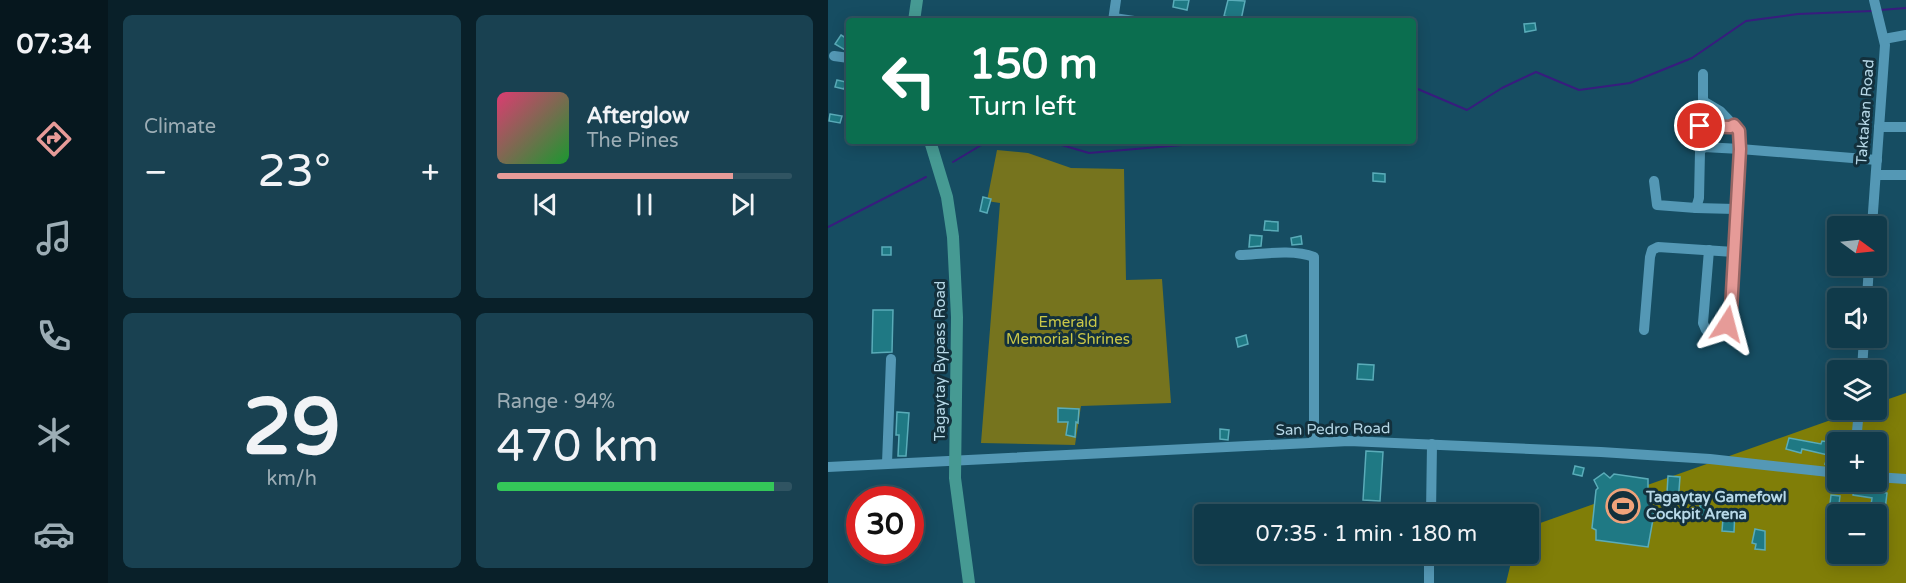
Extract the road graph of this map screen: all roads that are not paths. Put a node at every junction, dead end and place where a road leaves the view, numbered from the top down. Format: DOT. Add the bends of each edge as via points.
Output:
graph roads {
  1 [pos="917,0"];
  2 [pos="1116,0"];
  3 [pos="1875,2"];
  4 [pos="914,18"];
  5 [pos="1113,18"];
  6 [pos="1906,35"];
  7 [pos="1884,39"];
  8 [pos="834,56"];
  9 [pos="846,58"];
  10 [pos="1702,74"];
  11 [pos="1734,125"];
  12 [pos="1700,126"];
  13 [pos="1879,127"];
  14 [pos="1906,127"];
  15 [pos="931,144"];
  16 [pos="1740,149"];
  17 [pos="1877,160"];
  18 [pos="1876,175"];
  19 [pos="1906,175"];
  20 [pos="1654,181"];
  21 [pos="1696,208"];
  22 [pos="1735,209"];
  23 [pos="1873,216"];
  24 [pos="1709,250"];
  25 [pos="1734,252"];
  26 [pos="1240,255"];
  27 [pos="1644,330"];
  28 [pos="891,359"];
  29 [pos="1314,441"];
  30 [pos="1432,444"];
  31 [pos="954,462"];
  32 [pos="887,463"];
  33 [pos="828,467"];
  34 [pos="1827,472"];
  35 [pos="1887,478"];
  36 [pos="1906,479"];
  37 [pos="1431,504"];
  38 [pos="1430,564"];
  39 [pos="969,583"];
  40 [pos="1429,583"];
  1 -- 4 [label="main road"];
  2 -- 5 [label="street"];
  3 -- 7 [label="street, Taktakan Road"];
  6 -- 7 [label="street"];
  7 -- 13 [label="street, Taktakan Road"];
  8 -- 9 [label="street"];
  10 -- 11 [label="street" via="1703,101"];
  11 -- 12 [label="street"];
  11 -- 16 [label="street" via="1739,131"];
  13 -- 14 [label="street"];
  13 -- 17 [label="street, Taktakan Road"];
  15 -- 31 [label="main road, Tagaytay Bypass Road" via="947,197 953,237 957,318"];
  16 -- 17 [label="street"];
  16 -- 21 [label="street" via="1704,147 1700,151"];
  16 -- 22 [label="street"];
  17 -- 18 [label="street, Taktakan Road"];
  18 -- 19 [label="street"];
  18 -- 23 [label="street, Taktakan Road"];
  20 -- 21 [label="street" via="1657,205"];
  21 -- 22 [label="street"];
  22 -- 25 [label="street"];
  24 -- 25 [label="street"];
  24 -- 25 [label="street" via="1703,322 1706,330 1713,332 1725,331 1731,310"];
  24 -- 27 [label="street" via="1652,250"];
  26 -- 29 [label="street" via="1314,257"];
  28 -- 32 [label="street"];
  29 -- 30 [label="street, San Pedro Road"];
  29 -- 31 [label="street, San Pedro Road"];
  30 -- 34 [label="street, San Pedro Road" via="1710,459"];
  30 -- 37 [label="street"];
  31 -- 32 [label="street, San Pedro Road"];
  31 -- 39 [label="main road, Tagaytay Bypass Road"];
  32 -- 33 [label="street, San Pedro Road"];
  35 -- 36 [label="street"];
  38 -- 40 [label="street"];
}
